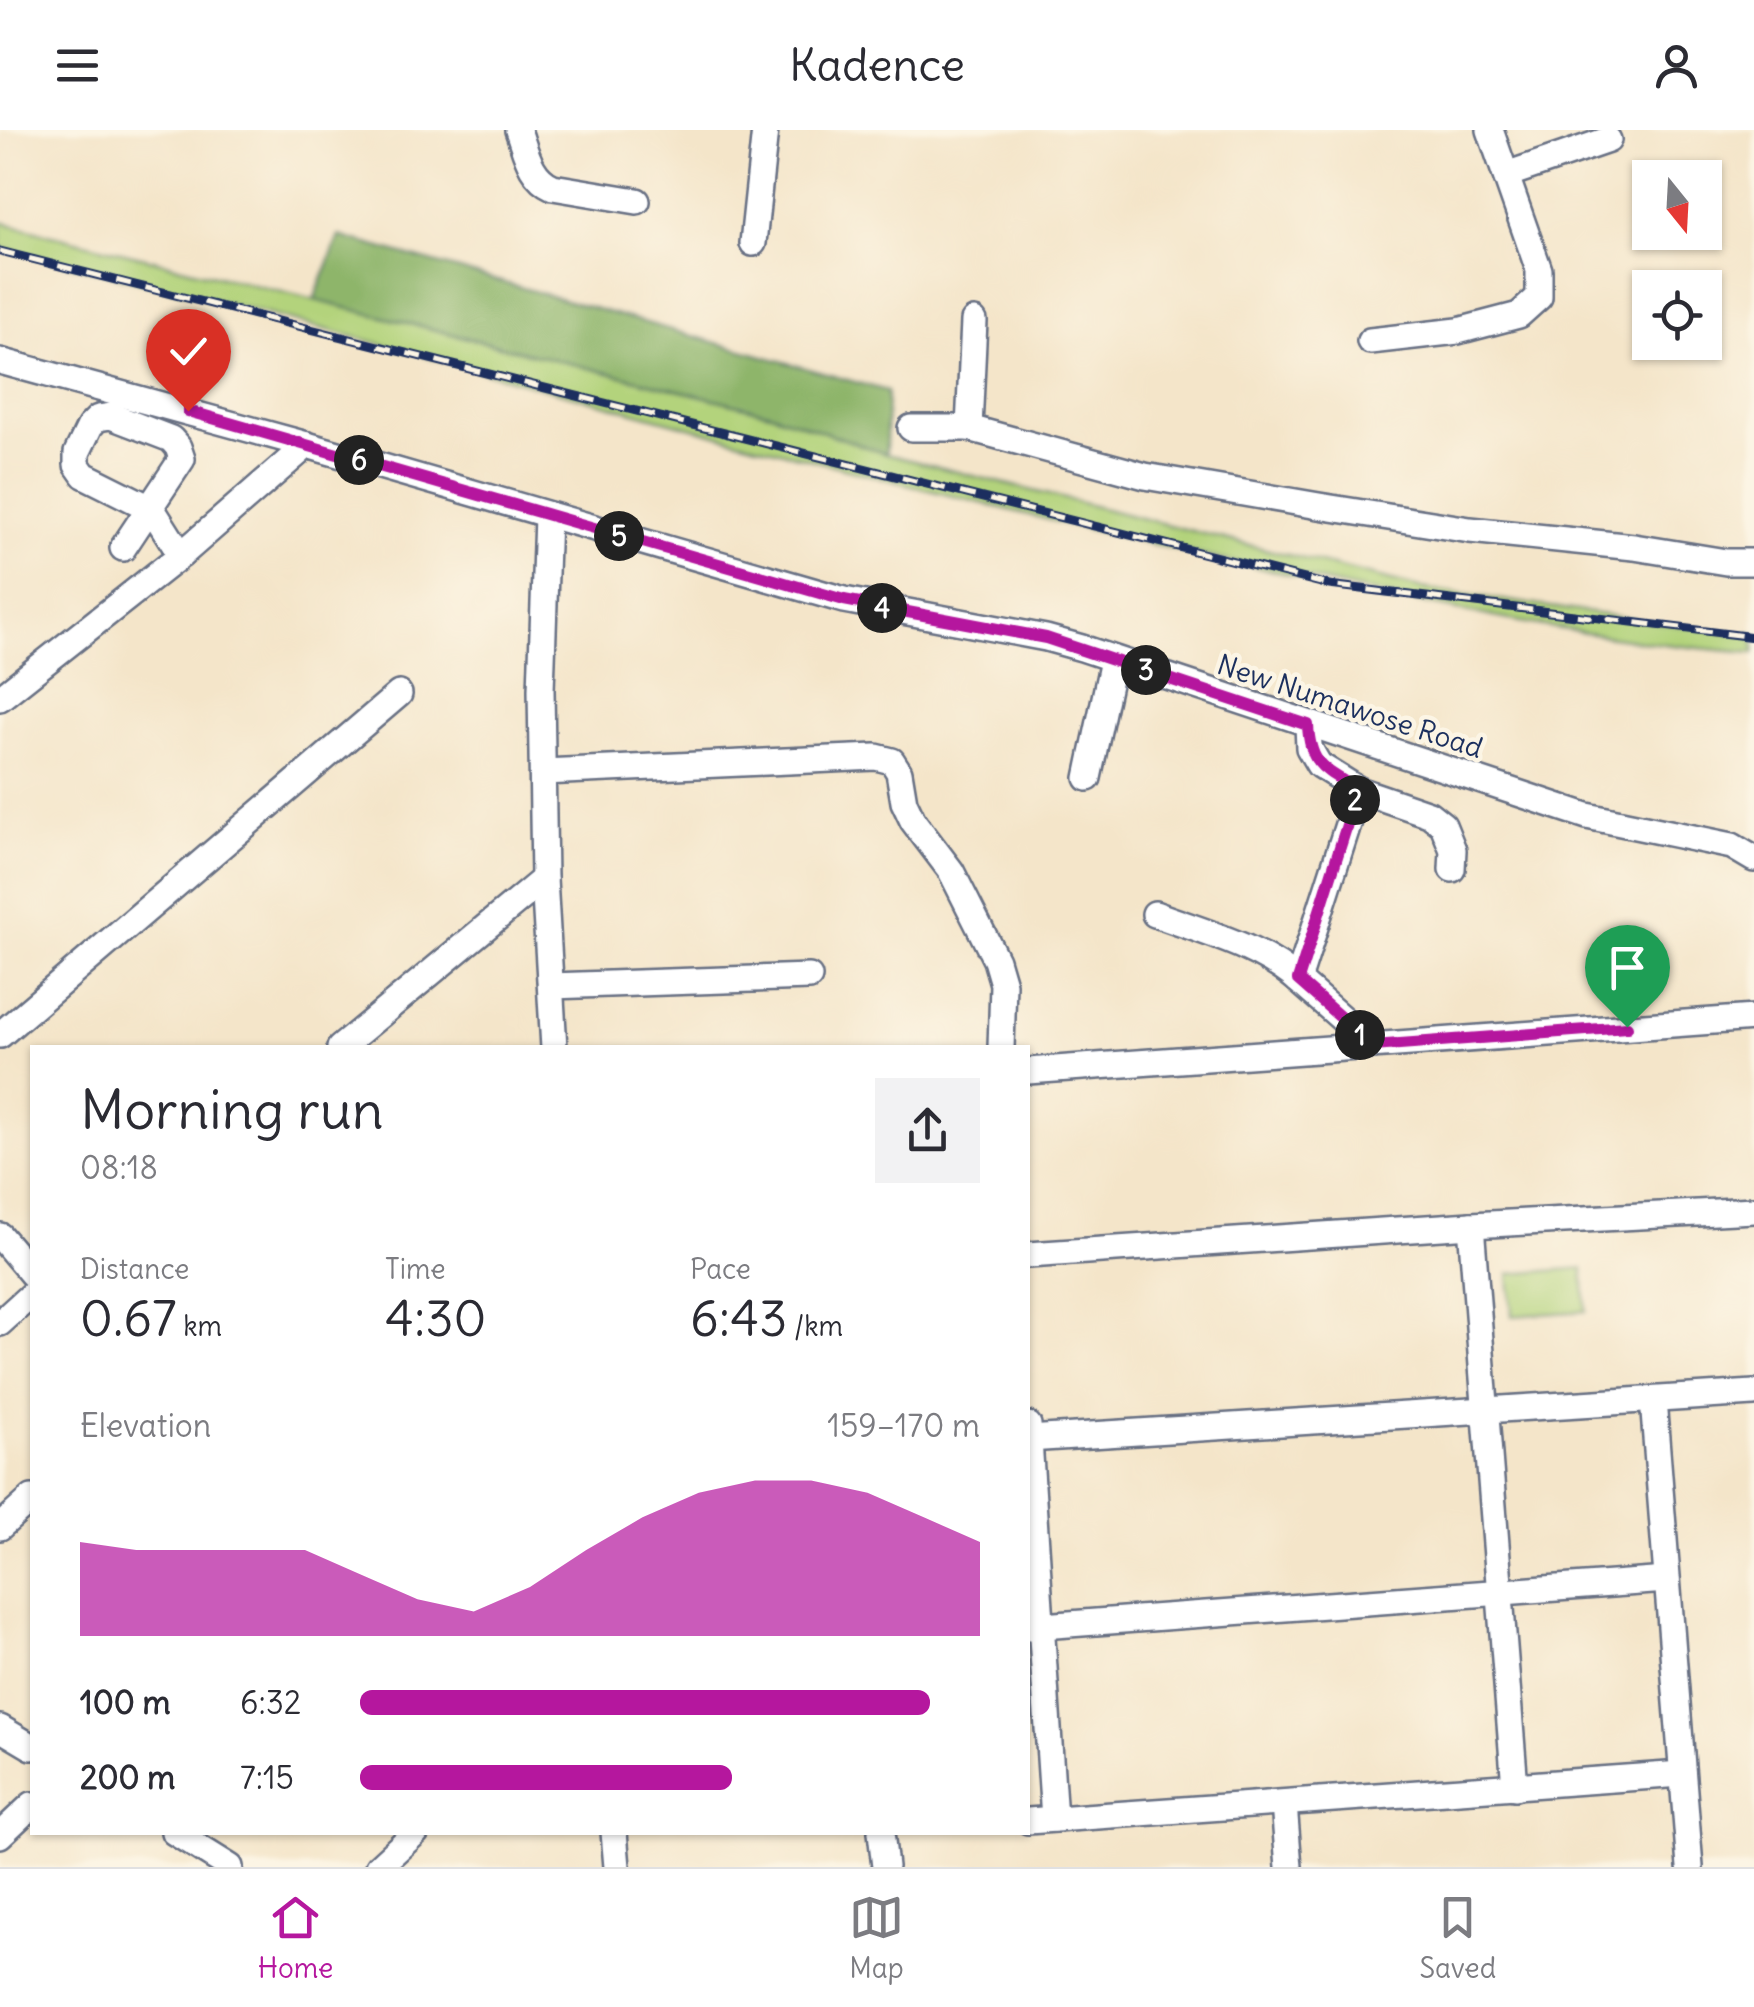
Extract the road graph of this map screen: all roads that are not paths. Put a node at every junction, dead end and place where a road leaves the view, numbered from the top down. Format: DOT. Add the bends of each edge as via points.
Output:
graph roads {
  1 [pos="518,130"];
  2 [pos="764,130"];
  3 [pos="1490,130"];
  4 [pos="1608,140"];
  5 [pos="1506,175"];
  6 [pos="637,200"];
  7 [pos="753,243"];
  8 [pos="974,321"];
  9 [pos="1370,341"];
  10 [pos="0,360"];
  11 [pos="188,411"];
  12 [pos="911,428"];
  13 [pos="969,428"];
  14 [pos="172,440"];
  15 [pos="307,445"];
  16 [pos="152,509"];
  17 [pos="548,516"];
  18 [pos="123,548"];
  19 [pos="181,554"];
  20 [pos="1754,562"];
  21 [pos="1113,660"];
  22 [pos="398,694"];
  23 [pos="0,698"];
  24 [pos="1308,725"];
  25 [pos="543,772"];
  26 [pos="1088,778"];
  27 [pos="1358,790"];
  28 [pos="1754,858"];
  29 [pos="1452,869"];
  30 [pos="544,878"];
  31 [pos="1155,914"];
  32 [pos="809,977"];
  33 [pos="1298,980"];
  34 [pos="551,986"];
  35 [pos="1754,1018"];
  36 [pos="0,1035"];
  37 [pos="344,1045"];
  38 [pos="554,1045"];
  39 [pos="1001,1045"];
  40 [pos="1373,1046"];
  41 [pos="1030,1071"];
  42 [pos="1754,1210"];
  43 [pos="1471,1225"];
  44 [pos="0,1236"];
  45 [pos="1030,1255"];
  46 [pos="30,1272"];
  47 [pos="30,1296"];
  48 [pos="0,1323"];
  49 [pos="1754,1393"];
  50 [pos="1653,1400"];
  51 [pos="1487,1410"];
  52 [pos="1030,1439"];
  53 [pos="30,1500"];
  54 [pos="1030,1501"];
  55 [pos="0,1527"];
  56 [pos="1667,1580"];
  57 [pos="1502,1593"];
  58 [pos="1034,1626"];
  59 [pos="0,1728"];
  60 [pos="30,1746"];
  61 [pos="1682,1774"];
  62 [pos="1515,1787"];
  63 [pos="1284,1804"];
  64 [pos="30,1807"];
  65 [pos="1054,1819"];
  66 [pos="1030,1821"];
  67 [pos="0,1834"];
  68 [pos="179,1835"];
  69 [pos="413,1835"];
  70 [pos="614,1835"];
  71 [pos="881,1835"];
  72 [pos="230,1867"];
  73 [pos="378,1867"];
  74 [pos="617,1867"];
  75 [pos="885,1867"];
  76 [pos="1289,1867"];
  77 [pos="1690,1867"];
  1 -- 6 [label="street" via="541,182"];
  2 -- 7 [label="street"];
  3 -- 5 [label="street"];
  4 -- 5 [label="street"];
  5 -- 9 [label="street" via="1539,270 1538,297 1519,315 1458,331"];
  8 -- 13 [label="street"];
  10 -- 11 [label="street, New Numawose Road"];
  11 -- 14 [label="street"];
  11 -- 15 [label="street, New Numawose Road"];
  12 -- 13 [label="street"];
  13 -- 20 [label="street" via="1145,476 1320,506"];
  14 -- 16 [label="street" via="182,460"];
  14 -- 16 [label="street" via="110,416 90,426 77,453 84,475"];
  15 -- 17 [label="street, New Numawose Road"];
  15 -- 19 [label="street"];
  16 -- 18 [label="street"];
  16 -- 19 [label="street"];
  17 -- 21 [label="street, New Numawose Road" via="844,600 1046,638"];
  17 -- 25 [label="street"];
  19 -- 23 [label="street"];
  21 -- 24 [label="street, New Numawose Road"];
  21 -- 26 [label="street"];
  22 -- 36 [label="street"];
  24 -- 27 [label="street" via="1313,758"];
  24 -- 28 [label="street, New Numawose Road" via="1586,816 1732,846"];
  25 -- 30 [label="street"];
  25 -- 39 [label="street" via="892,761 913,821 951,871 996,960 1004,984"];
  27 -- 29 [label="street" via="1443,825"];
  27 -- 33 [label="street"];
  30 -- 34 [label="street"];
  30 -- 37 [label="street"];
  31 -- 33 [label="street" via="1252,950"];
  32 -- 34 [label="street"];
  33 -- 40 [label="street"];
  34 -- 38 [label="street"];
  35 -- 40 [label="street"];
  40 -- 41 [label="street"];
  42 -- 43 [label="street"];
  43 -- 45 [label="street"];
  43 -- 51 [label="street"];
  44 -- 46 [label="street"];
  47 -- 48 [label="street"];
  49 -- 50 [label="street"];
  50 -- 51 [label="street"];
  50 -- 56 [label="street"];
  51 -- 52 [label="street"];
  51 -- 57 [label="street"];
  53 -- 55 [label="street"];
  54 -- 58 [label="street"];
  56 -- 57 [label="street"];
  56 -- 61 [label="street"];
  57 -- 58 [label="street"];
  57 -- 62 [label="street"];
  58 -- 65 [label="street"];
  59 -- 60 [label="street"];
  61 -- 62 [label="street"];
  61 -- 77 [label="street"];
  62 -- 63 [label="street"];
  63 -- 65 [label="street"];
  63 -- 76 [label="street"];
  64 -- 67 [label="street"];
  65 -- 66 [label="street"];
  68 -- 72 [label="street"];
  69 -- 73 [label="street"];
  70 -- 74 [label="street"];
  71 -- 75 [label="street"];
}
